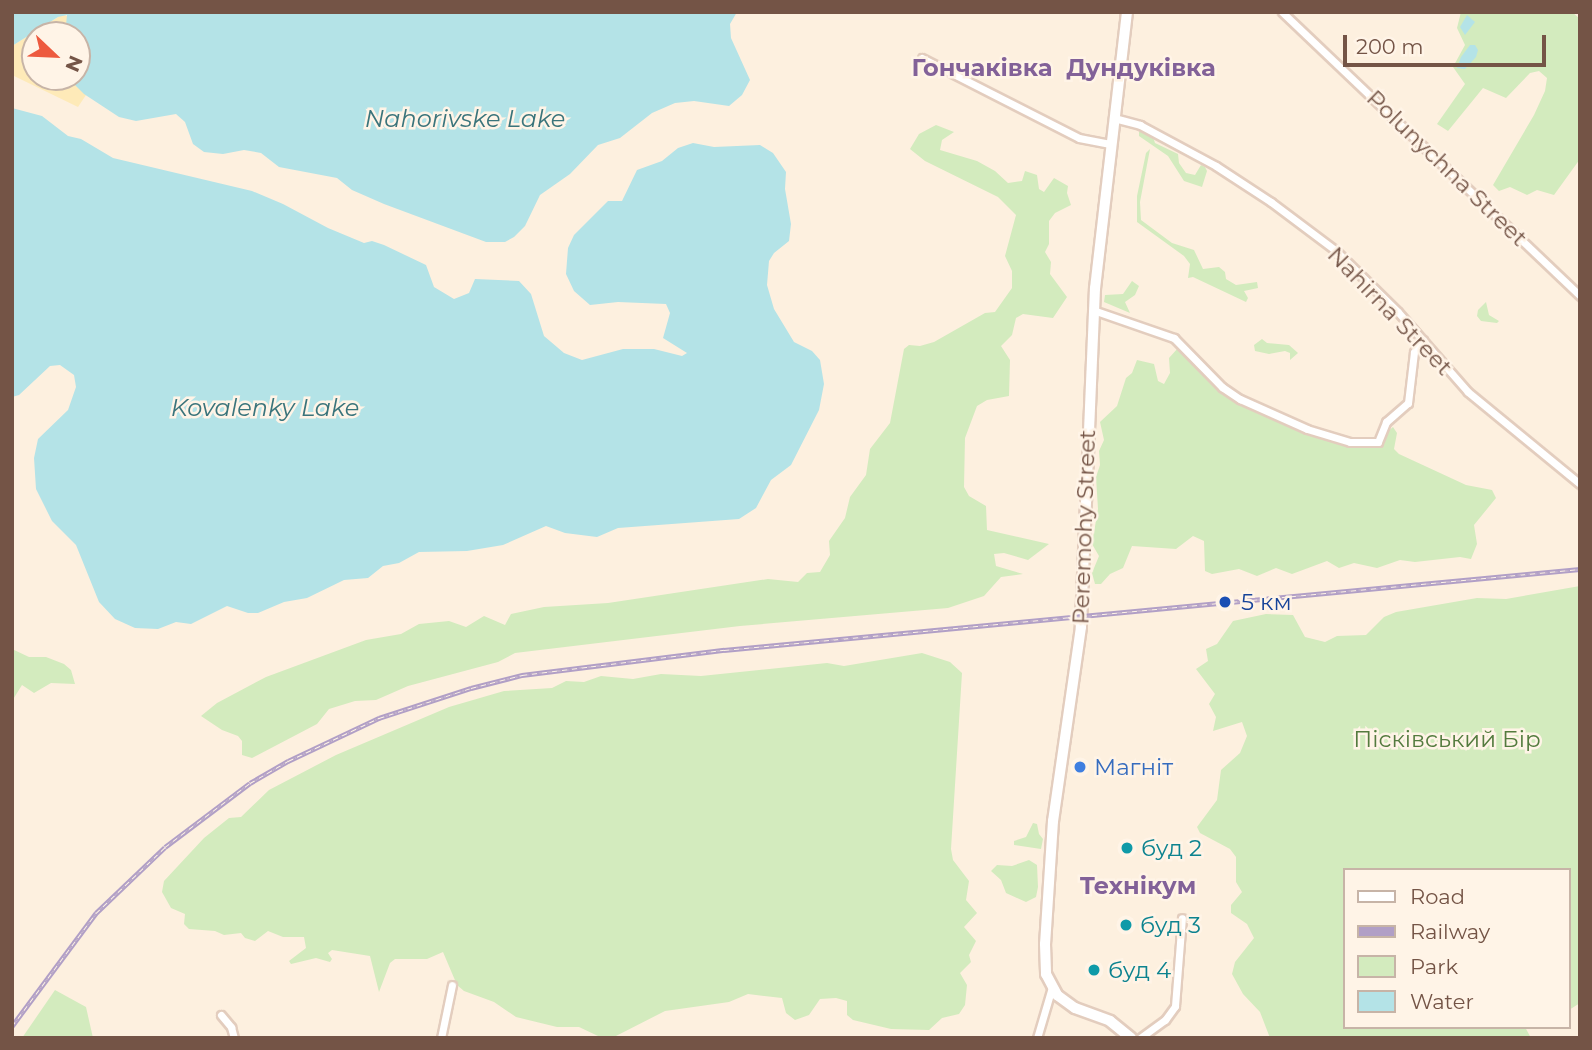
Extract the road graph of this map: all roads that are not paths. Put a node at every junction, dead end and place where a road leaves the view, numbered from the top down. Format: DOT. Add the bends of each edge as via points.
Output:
graph roads {
  1 [pos="1127,12"];
  2 [pos="1282,12"];
  3 [pos="922,58"];
  4 [pos="1114,118"];
  5 [pos="1111,144"];
  6 [pos="1580,296"];
  7 [pos="1093,310"];
  8 [pos="1423,340"];
  9 [pos="1580,484"];
  10 [pos="1182,918"];
  11 [pos="452,985"];
  12 [pos="1052,988"];
  13 [pos="221,1015"];
  14 [pos="234,1038"];
  15 [pos="441,1038"];
  16 [pos="1037,1038"];
  17 [pos="1131,1038"];
  18 [pos="1140,1038"];
  1 -- 4 [label="street, Peremohy Street"];
  2 -- 6 [label="street, Polunychna Street"];
  3 -- 5 [label="street" via="1079,138"];
  4 -- 5 [label="street, Peremohy Street"];
  4 -- 8 [label="street, Nahirna Street" via="1144,127 1216,166 1286,212 1348,261"];
  5 -- 7 [label="street, Peremohy Street"];
  7 -- 8 [label="street" via="1174,338 1222,387 1248,403 1350,442 1378,442 1384,425 1408,403 1414,352"];
  7 -- 12 [label="street, Peremohy Street" via="1081,627 1054,810 1047,907 1045,959"];
  8 -- 9 [label="street, Nahirna Street" via="1468,392"];
  10 -- 18 [label="street" via="1175,1006 1165,1020"];
  11 -- 15 [label="street"];
  12 -- 16 [label="street, Peremohy Street"];
  12 -- 17 [label="street" via="1068,1004 1110,1021"];
  13 -- 14 [label="street"];
}
